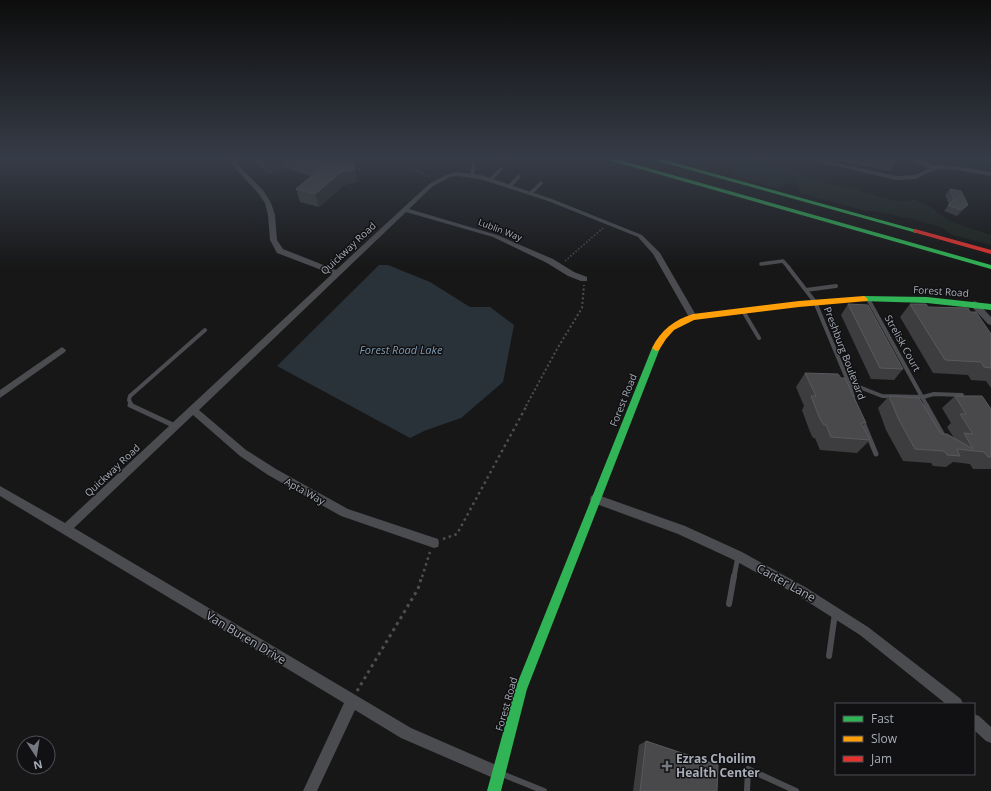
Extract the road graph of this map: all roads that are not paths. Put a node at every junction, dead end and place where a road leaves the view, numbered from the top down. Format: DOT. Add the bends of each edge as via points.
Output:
graph roads {
  1 [pos="261,194"];
  2 [pos="422,194"];
  3 [pos="533,194"];
  4 [pos="732,194"];
  5 [pos="780,194"];
  6 [pos="405,210"];
  7 [pos="991,252"];
  8 [pos="761,264"];
  9 [pos="991,267"];
  10 [pos="338,273"];
  11 [pos="584,279"];
  12 [pos="836,286"];
  13 [pos="806,290"];
  14 [pos="868,299"];
  15 [pos="815,302"];
  16 [pos="974,304"];
  17 [pos="991,307"];
  18 [pos="743,311"];
  19 [pos="693,317"];
  20 [pos="991,322"];
  21 [pos="205,330"];
  22 [pos="758,338"];
  23 [pos="62,350"];
  24 [pos="841,383"];
  25 [pos="849,383"];
  26 [pos="0,395"];
  27 [pos="962,395"];
  28 [pos="923,397"];
  29 [pos="855,405"];
  30 [pos="192,409"];
  31 [pos="858,412"];
  32 [pos="175,426"];
  33 [pos="946,440"];
  34 [pos="876,454"];
  35 [pos="0,491"];
  36 [pos="595,499"];
  37 [pos="66,529"];
  38 [pos="434,543"];
  39 [pos="738,556"];
  40 [pos="729,604"];
  41 [pos="835,612"];
  42 [pos="829,656"];
  43 [pos="352,701"];
  44 [pos="955,703"];
  45 [pos="975,722"];
  46 [pos="991,736"];
  47 [pos="498,773"];
  48 [pos="310,791"];
  49 [pos="494,791"];
  50 [pos="544,791"];
  51 [pos="747,791"];
  52 [pos="796,791"];
  1 -- 10 [label="street" via="272,212 273,240 280,251"];
  2 -- 6 [label="street, Quickway Road"];
  3 -- 19 [label="street, Quickway Road" via="640,236 656,254"];
  4 -- 9 [label="main road"];
  5 -- 7 [label="main road"];
  6 -- 10 [label="street, Quickway Road"];
  6 -- 11 [label="street, Lublin Way" via="495,236"];
  8 -- 13 [label="lane, Preshburg Boulevard" via="783,261"];
  10 -- 30 [label="street, Quickway Road"];
  12 -- 13 [label="lane"];
  13 -- 15 [label="lane, Preshburg Boulevard"];
  14 -- 15 [label="main road, Forest Road"];
  14 -- 16 [label="main road, Forest Road"];
  14 -- 28 [label="lane, Strelisk Court"];
  15 -- 18 [label="main road, Forest Road"];
  15 -- 25 [label="lane, Preshburg Boulevard"];
  16 -- 17 [label="main road, Forest Road"];
  16 -- 20 [label="street"];
  18 -- 19 [label="main road, Forest Road"];
  18 -- 22 [label="lane"];
  19 -- 36 [label="main road, Forest Road" via="672,325 658,344"];
  21 -- 32 [label="lane" via="130,396 130,405"];
  23 -- 26 [label="street"];
  24 -- 25 [label="lane"];
  25 -- 28 [label="lane" via="882,396"];
  25 -- 29 [label="lane, Preshburg Boulevard"];
  27 -- 28 [label="lane" via="934,394"];
  28 -- 33 [label="lane, Strelisk Court"];
  30 -- 32 [label="street, Quickway Road"];
  30 -- 38 [label="street, Apta Way" via="243,453 278,476 345,513"];
  31 -- 34 [label="lane, Preshburg Boulevard"];
  32 -- 37 [label="street, Quickway Road"];
  35 -- 37 [label="street, Van Buren Drive"];
  36 -- 39 [label="street, Carter Lane" via="681,530"];
  36 -- 47 [label="main road, Forest Road" via="521,689"];
  37 -- 43 [label="street, Van Buren Drive"];
  39 -- 40 [label="lane"];
  39 -- 41 [label="street, Carter Lane"];
  41 -- 42 [label="lane"];
  41 -- 44 [label="street, Carter Lane" via="864,631"];
  43 -- 47 [label="street, Van Buren Drive" via="406,733"];
  43 -- 48 [label="street"];
  45 -- 46 [label="street"];
  47 -- 49 [label="main road, Forest Road"];
  47 -- 50 [label="lane"];
  51 -- 52 [label="lane" via="748,769"];
}
